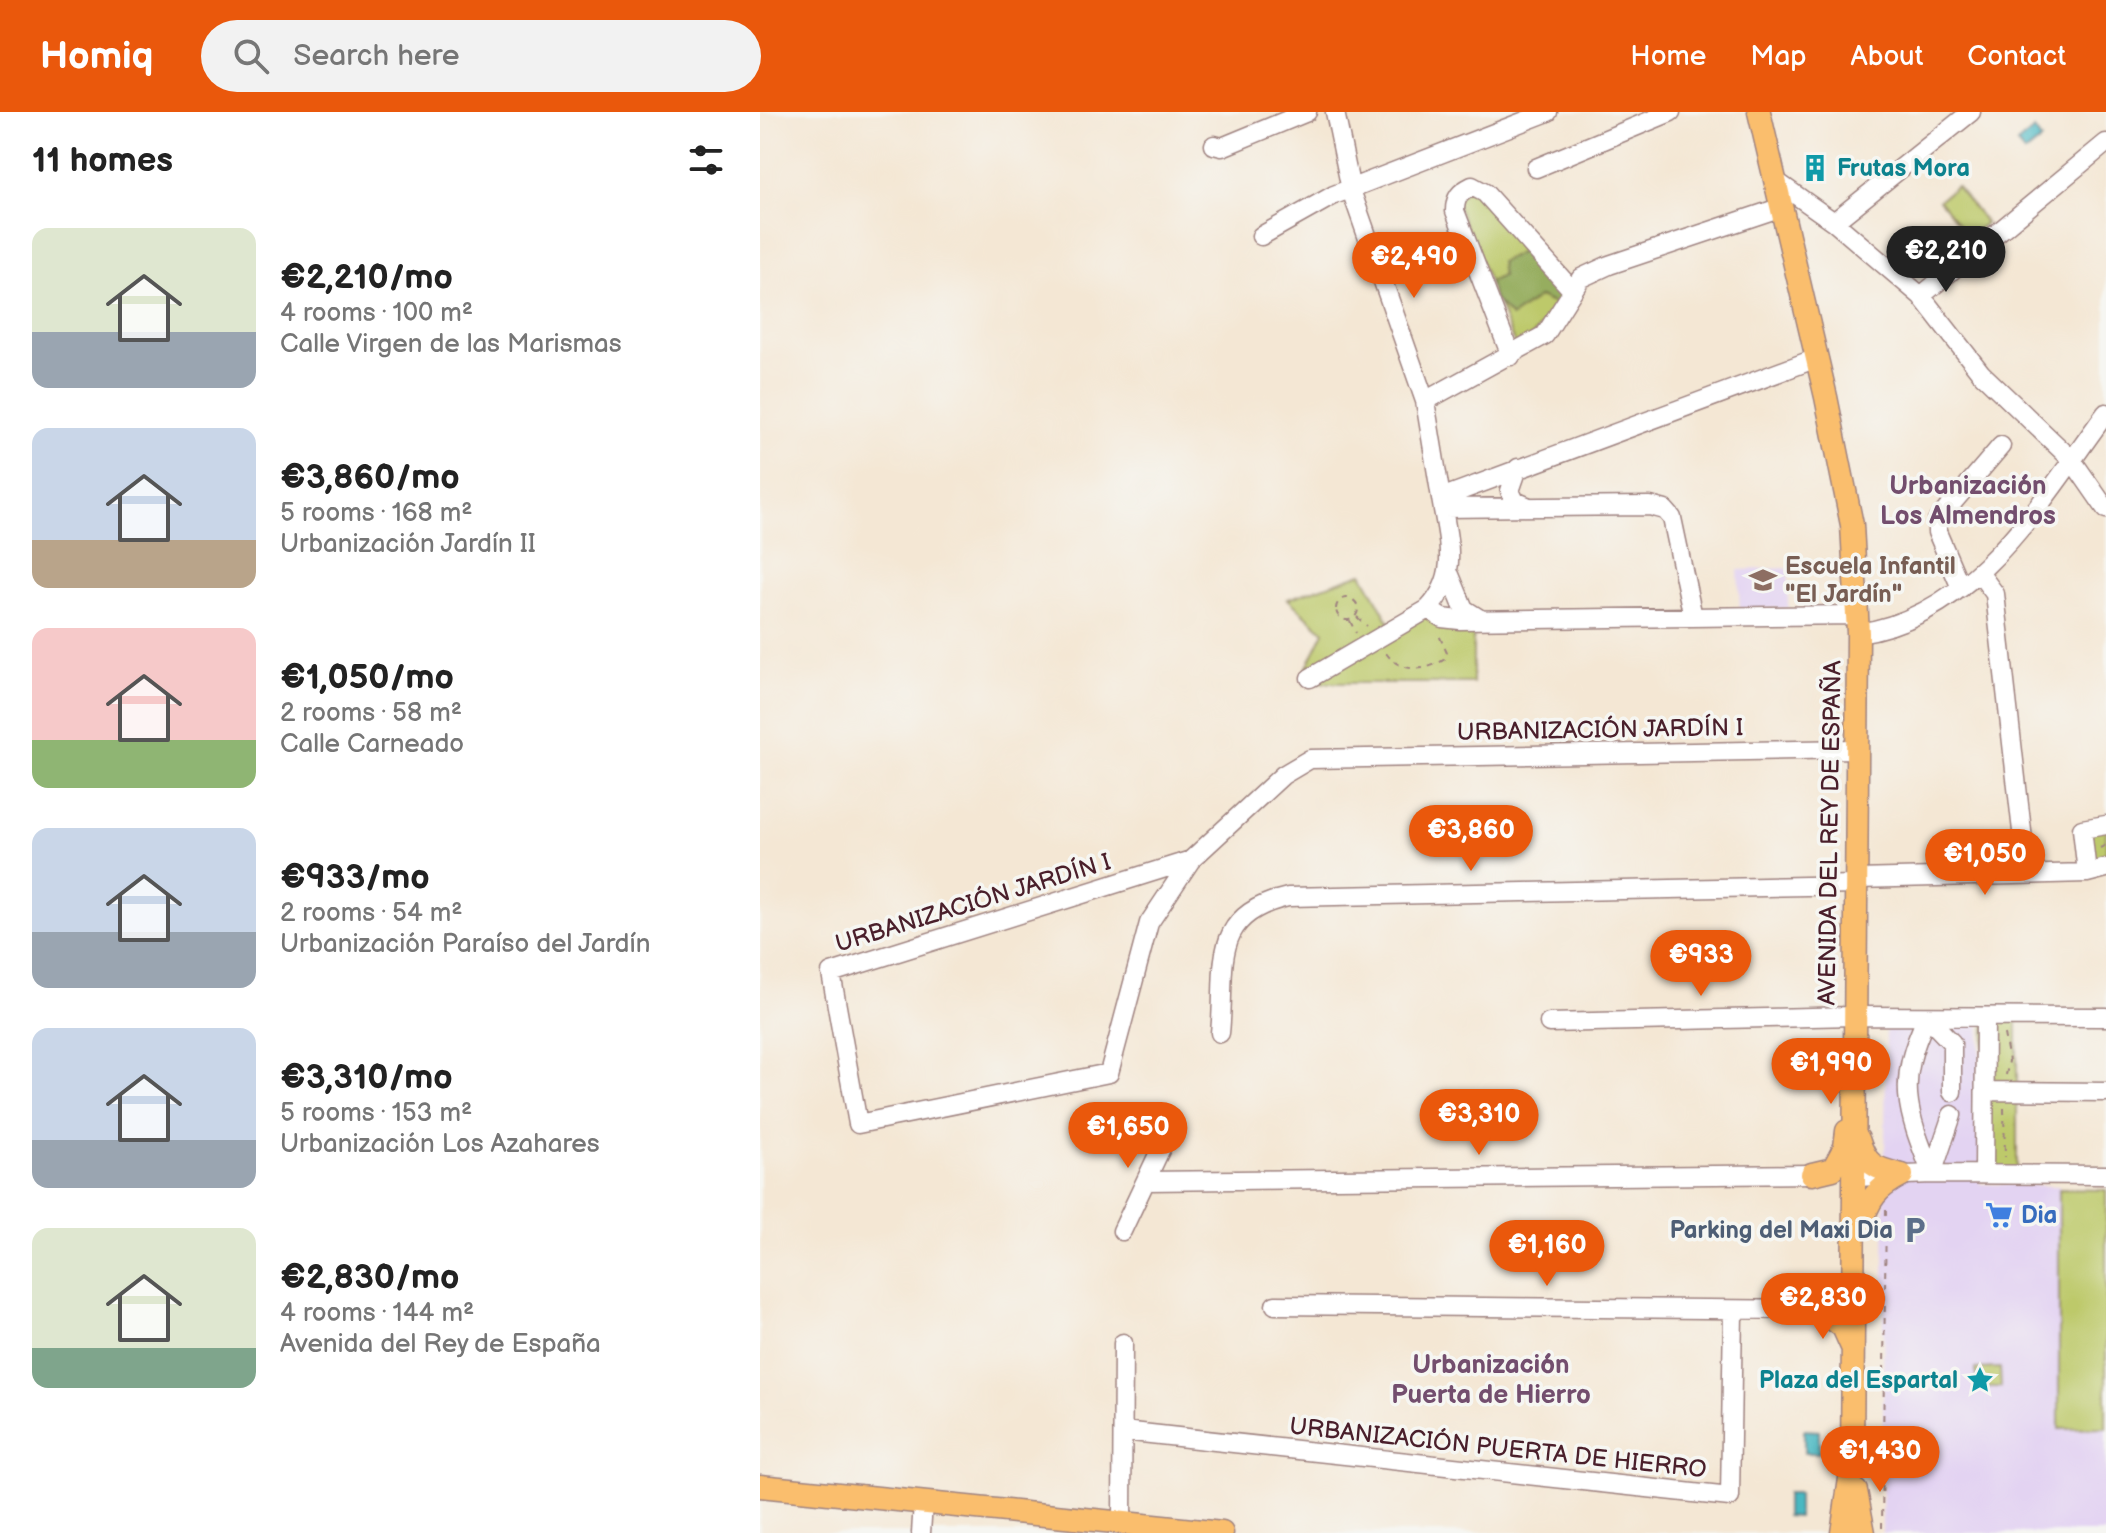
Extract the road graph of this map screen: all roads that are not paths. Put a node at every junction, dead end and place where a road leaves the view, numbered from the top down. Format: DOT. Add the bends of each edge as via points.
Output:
graph roads {
  1 [pos="1307,112"];
  2 [pos="1335,112"];
  3 [pos="1548,112"];
  4 [pos="1671,112"];
  5 [pos="1759,112"];
  6 [pos="1971,112"];
  7 [pos="2106,143"];
  8 [pos="1214,145"];
  9 [pos="1536,168"];
  10 [pos="1776,181"];
  11 [pos="1351,190"];
  12 [pos="1782,207"];
  13 [pos="1834,222"];
  14 [pos="1261,236"];
  15 [pos="1572,290"];
  16 [pos="1921,296"];
  17 [pos="1511,356"];
  18 [pos="1817,358"];
  19 [pos="1425,401"];
  20 [pos="2106,413"];
  21 [pos="2001,446"];
  22 [pos="2072,460"];
  23 [pos="1518,468"];
  24 [pos="1442,503"];
  25 [pos="1529,507"];
  26 [pos="2106,509"];
  27 [pos="1980,574"];
  28 [pos="1450,575"];
  29 [pos="1961,588"];
  30 [pos="1435,613"];
  31 [pos="1693,617"];
  32 [pos="1480,619"];
  33 [pos="1857,624"];
  34 [pos="1310,678"];
  35 [pos="1856,749"];
  36 [pos="2106,825"];
  37 [pos="1191,860"];
  38 [pos="2106,868"];
  39 [pos="2087,873"];
  40 [pos="2027,875"];
  41 [pos="1857,882"];
  42 [pos="1854,1016"];
  43 [pos="1927,1017"];
  44 [pos="1985,1017"];
  45 [pos="2106,1017"];
  46 [pos="1549,1023"];
  47 [pos="1220,1033"];
  48 [pos="1854,1082"];
  49 [pos="1985,1091"];
  50 [pos="1952,1092"];
  51 [pos="2106,1092"];
  52 [pos="1952,1115"];
  53 [pos="1171,1127"];
  54 [pos="1854,1130"];
  55 [pos="1812,1174"];
  56 [pos="1932,1174"];
  57 [pos="1984,1174"];
  58 [pos="2106,1175"];
  59 [pos="1854,1177"];
  60 [pos="1146,1181"];
  61 [pos="1894,1188"];
  62 [pos="1854,1201"];
  63 [pos="1122,1231"];
  64 [pos="1854,1280"];
  65 [pos="1275,1305"];
  66 [pos="1820,1310"];
  67 [pos="1733,1312"];
  68 [pos="1854,1322"];
  69 [pos="1123,1343"];
  70 [pos="1854,1350"];
  71 [pos="1123,1431"];
  72 [pos="1852,1465"];
  73 [pos="760,1486"];
  74 [pos="923,1503"];
  75 [pos="1122,1522"];
  76 [pos="921,1533"];
  77 [pos="1222,1533"];
  78 [pos="1842,1533"];
  79 [pos="1864,1533"];
  1 -- 8 [label="street" via="1222,147"];
  2 -- 11 [label="street"];
  3 -- 11 [label="street"];
  4 -- 9 [label="street"];
  5 -- 10 [label="main road, AVENIDA DEL REY DE ESPAÑA"];
  6 -- 13 [label="street"];
  7 -- 16 [label="street"];
  10 -- 12 [label="main road, AVENIDA DEL REY DE ESPAÑA"];
  10 -- 13 [label="street"];
  11 -- 14 [label="street"];
  11 -- 19 [label="street"];
  12 -- 15 [label="street" via="1609,265 1581,278"];
  12 -- 18 [label="main road, AVENIDA DEL REY DE ESPAÑA"];
  13 -- 16 [label="street"];
  15 -- 17 [label="street" via="1545,335"];
  15 -- 17 [label="street" via="1485,193 1472,186 1462,191 1455,211"];
  16 -- 22 [label="street" via="1981,373"];
  17 -- 19 [label="street"];
  18 -- 23 [label="street"];
  18 -- 33 [label="main road, AVENIDA DEL REY DE ESPAÑA" via="1852,525"];
  19 -- 24 [label="street"];
  20 -- 22 [label="street"];
  21 -- 29 [label="street" via="1937,521"];
  22 -- 26 [label="street"];
  22 -- 27 [label="street"];
  23 -- 24 [label="street"];
  23 -- 25 [label="street" via="1510,491 1515,501"];
  24 -- 25 [label="street"];
  24 -- 28 [label="street"];
  25 -- 31 [label="street" via="1665,510 1672,518"];
  27 -- 29 [label="street"];
  27 -- 40 [label="street" via="1995,594"];
  28 -- 30 [label="street"];
  28 -- 32 [label="street" via="1464,609"];
  29 -- 33 [label="street" via="1917,618 1891,628"];
  30 -- 32 [label="street"];
  30 -- 34 [label="street" via="1376,639"];
  31 -- 32 [label="street"];
  31 -- 33 [label="street"];
  33 -- 35 [label="main road, AVENIDA DEL REY DE ESPAÑA"];
  35 -- 37 [label="street, URBANIZACIÓN JARDÍN I" via="1310,759 1283,775"];
  35 -- 41 [label="main road, AVENIDA DEL REY DE ESPAÑA"];
  36 -- 39 [label="street" via="2082,829"];
  37 -- 37 [label="street, URBANIZACIÓN JARDÍN I" via="1149,923 1109,1073 858,1124 831,973"];
  38 -- 39 [label="street"];
  39 -- 40 [label="street"];
  40 -- 41 [label="street"];
  41 -- 42 [label="main road, AVENIDA DEL REY DE ESPAÑA"];
  41 -- 47 [label="street" via="1276,899 1242,916 1228,939"];
  42 -- 43 [label="street"];
  42 -- 46 [label="street"];
  42 -- 48 [label="main road, AVENIDA DEL REY DE ESPAÑA"];
  43 -- 44 [label="street"];
  43 -- 50 [label="street" via="1952,1043"];
  43 -- 56 [label="street" via="1909,1055 1909,1117"];
  44 -- 45 [label="street"];
  44 -- 49 [label="street"];
  48 -- 54 [label="main road, AVENIDA DEL REY DE ESPAÑA"];
  48 -- 55 [label="main road" via="1845,1147 1833,1169"];
  49 -- 51 [label="street"];
  49 -- 57 [label="street"];
  52 -- 56 [label="street"];
  53 -- 60 [label="street"];
  54 -- 59 [label="main road, AVENIDA DEL REY DE ESPAÑA"];
  54 -- 61 [label="main road" via="1864,1159"];
  55 -- 60 [label="street"];
  55 -- 62 [label="main road" via="1841,1183"];
  56 -- 57 [label="street"];
  56 -- 61 [label="street"];
  57 -- 58 [label="street"];
  59 -- 61 [label="street"];
  59 -- 62 [label="main road, AVENIDA DEL REY DE ESPAÑA"];
  60 -- 63 [label="street"];
  61 -- 64 [label="main road" via="1867,1204"];
  62 -- 64 [label="main road, AVENIDA DEL REY DE ESPAÑA"];
  64 -- 66 [label="main road" via="1844,1296"];
  64 -- 68 [label="main road, AVENIDA DEL REY DE ESPAÑA"];
  65 -- 67 [label="street"];
  66 -- 67 [label="street"];
  66 -- 68 [label="main road" via="1844,1311"];
  66 -- 70 [label="main road" via="1843,1327"];
  67 -- 71 [label="street, URBANIZACIÓN PUERTA DE HIERRO" via="1730,1497"];
  68 -- 70 [label="main road, AVENIDA DEL REY DE ESPAÑA"];
  69 -- 71 [label="street"];
  70 -- 72 [label="main road, AVENIDA DEL REY DE ESPAÑA"];
  71 -- 75 [label="street"];
  72 -- 78 [label="main road, AVENIDA DEL REY DE ESPAÑA"];
  72 -- 79 [label="main road, AVENIDA DEL REY DE ESPAÑA"];
  73 -- 74 [label="main road"];
  74 -- 75 [label="main road"];
  74 -- 76 [label="street"];
  75 -- 77 [label="main road"];
}
